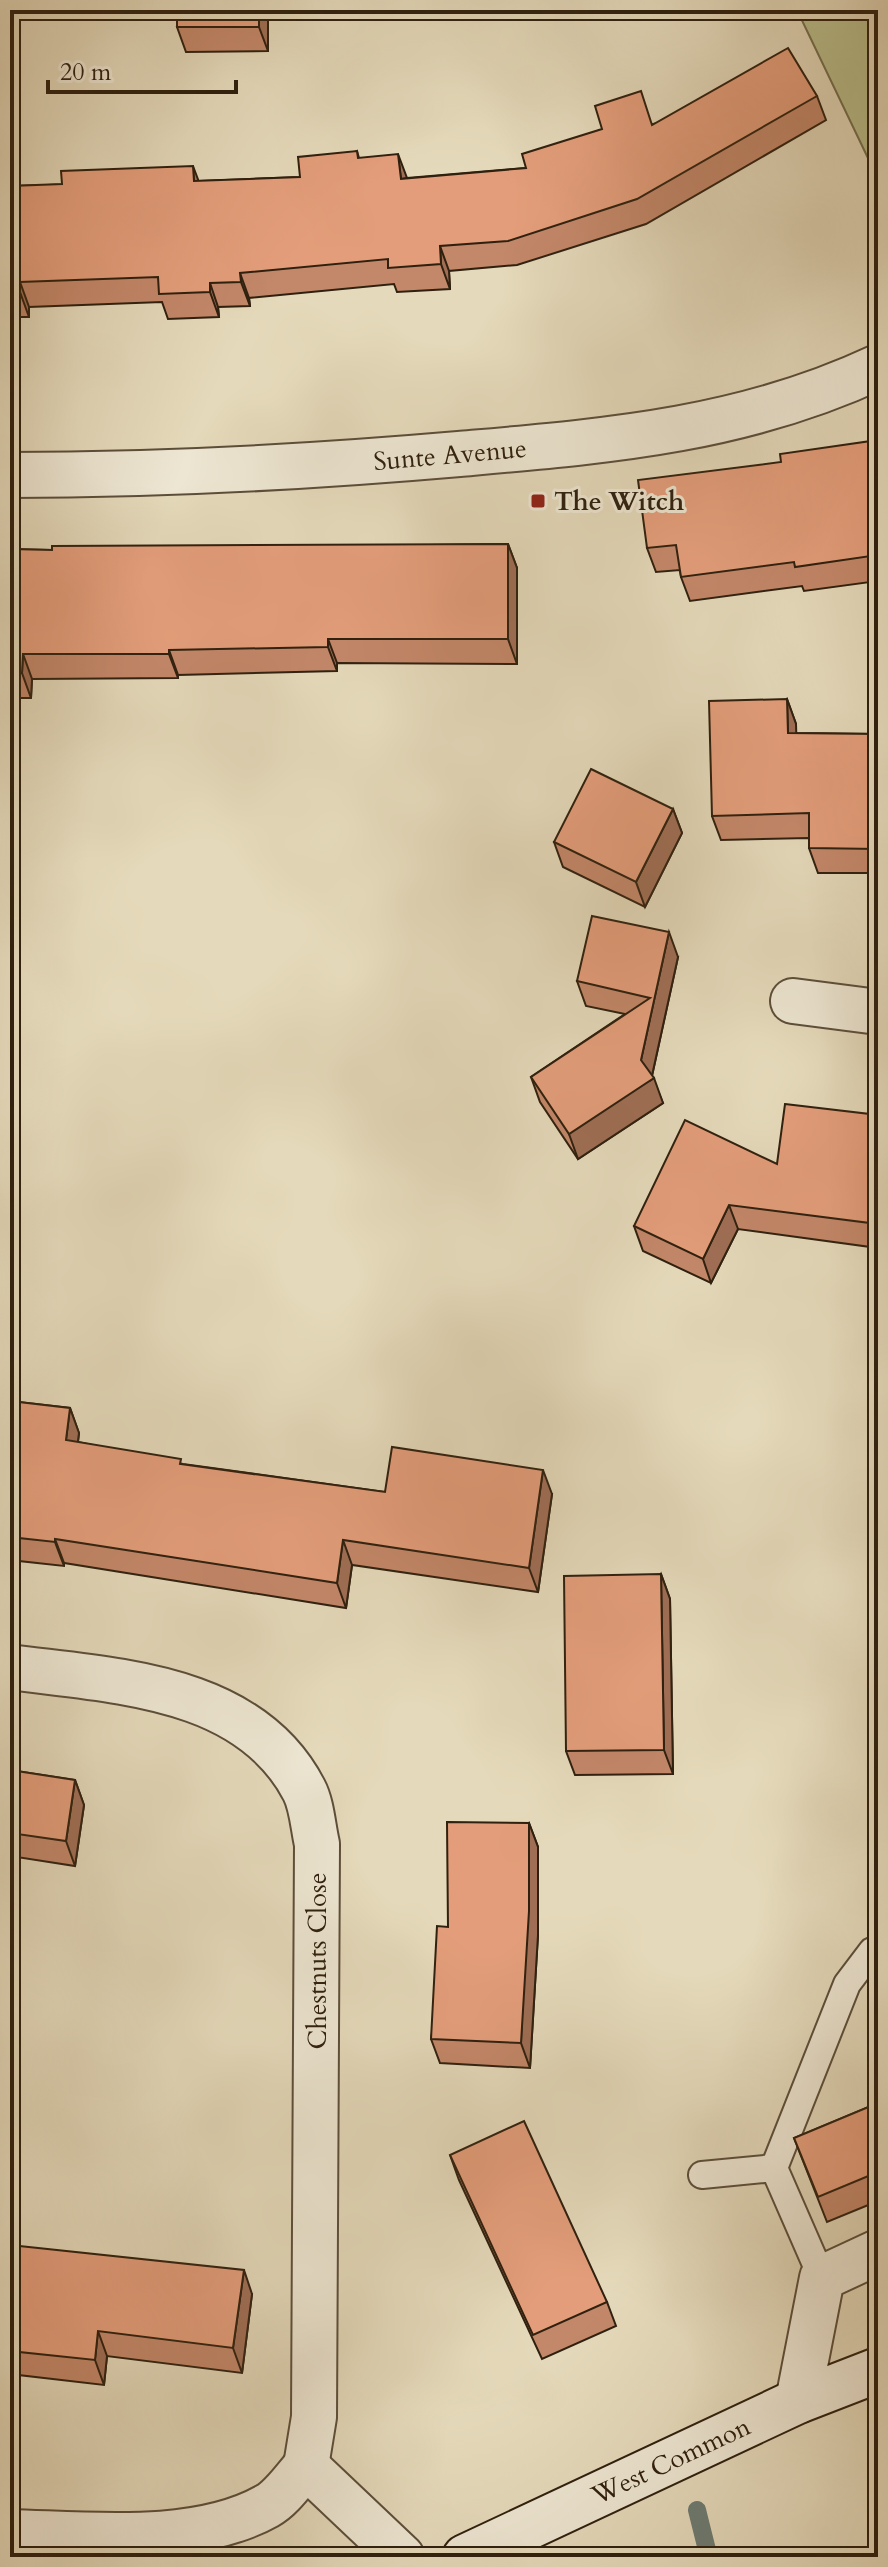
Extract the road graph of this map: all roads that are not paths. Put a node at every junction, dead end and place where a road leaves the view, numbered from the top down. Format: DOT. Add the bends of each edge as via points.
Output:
graph roads {
  1 [pos="878,367"];
  2 [pos="10,475"];
  3 [pos="793,1001"];
  4 [pos="878,1012"];
  5 [pos="10,1667"];
  6 [pos="878,1949"];
  7 [pos="774,2168"];
  8 [pos="702,2175"];
  9 [pos="878,2252"];
  10 [pos="822,2278"];
  11 [pos="878,2370"];
  12 [pos="798,2401"];
  13 [pos="306,2466"];
  14 [pos="10,2532"];
  15 [pos="402,2557"];
  16 [pos="465,2557"];
  1 -- 2 [label="street, Sunte Avenue" via="836,387 730,421 594,442 367,462 125,475"];
  3 -- 4 [label="street"];
  5 -- 13 [label="street, Chestnuts Close" via="152,1687 216,1707 267,1740 305,1791 317,1844 314,2417"];
  6 -- 7 [label="lane" via="847,1984"];
  7 -- 8 [label="lane"];
  7 -- 10 [label="lane"];
  9 -- 10 [label="street"];
  10 -- 12 [label="street"];
  11 -- 12 [label="street, West Common"];
  12 -- 16 [label="street, West Common"];
  13 -- 14 [label="street" via="270,2505 217,2527 115,2535"];
  13 -- 15 [label="street"];
}
